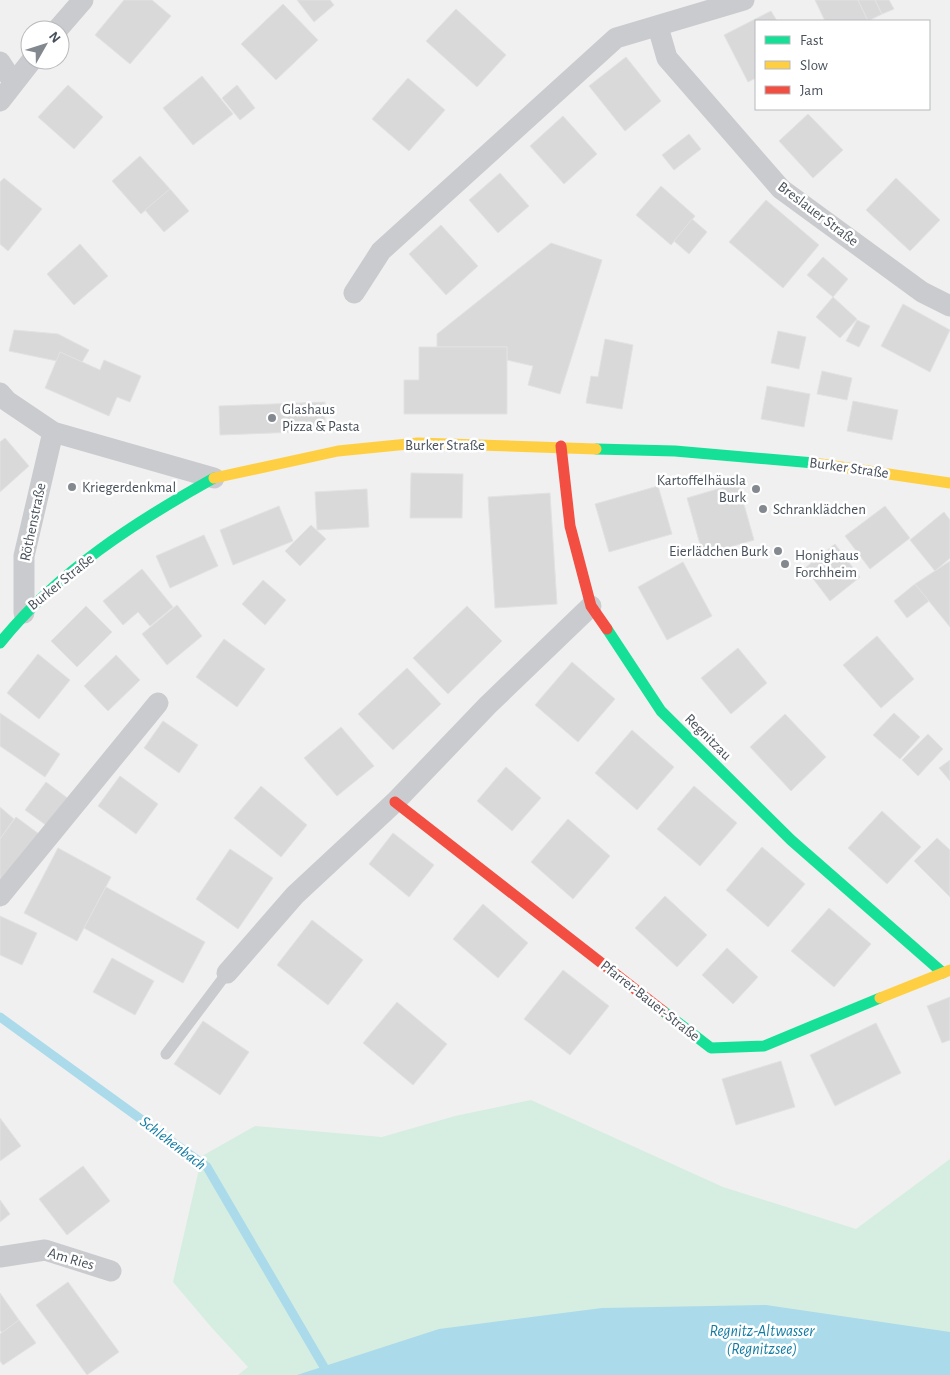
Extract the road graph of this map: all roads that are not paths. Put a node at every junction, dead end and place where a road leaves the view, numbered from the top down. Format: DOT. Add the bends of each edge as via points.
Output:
graph roads {
  1 [pos="744,0"];
  2 [pos="76,3"];
  3 [pos="64,20"];
  4 [pos="658,27"];
  5 [pos="0,62"];
  6 [pos="24,70"];
  7 [pos="14,82"];
  8 [pos="0,101"];
  9 [pos="354,293"];
  10 [pos="950,306"];
  11 [pos="0,393"];
  12 [pos="53,432"];
  13 [pos="561,446"];
  14 [pos="214,478"];
  15 [pos="950,483"];
  16 [pos="591,606"];
  17 [pos="24,613"];
  18 [pos="0,643"];
  19 [pos="158,703"];
  20 [pos="395,802"];
  21 [pos="0,896"];
  22 [pos="226,972"];
  23 [pos="946,972"];
  24 [pos="166,1054"];
  25 [pos="0,1257"];
  26 [pos="111,1271"];
  1 -- 4 [label="street"];
  2 -- 3 [label="street"];
  4 -- 9 [label="street" via="616,38 381,252"];
  4 -- 10 [label="street, Breslauer Straße" via="667,58 781,189 922,292"];
  5 -- 7 [label="street"];
  6 -- 7 [label="street"];
  7 -- 8 [label="street"];
  11 -- 12 [label="street"];
  12 -- 14 [label="street"];
  12 -- 17 [label="street, Röthenstraße" via="24,556"];
  13 -- 14 [label="street, Burker Straße" via="418,443 338,451"];
  13 -- 15 [label="street, Burker Straße" via="790,460"];
  13 -- 16 [label="street, Regnitzau" via="570,526"];
  14 -- 17 [label="street, Burker Straße" via="150,514 57,583"];
  16 -- 20 [label="street" via="488,705"];
  16 -- 23 [label="street, Regnitzau" via="661,711 791,840"];
  17 -- 18 [label="street, Burker Straße"];
  19 -- 21 [label="street"];
  20 -- 22 [label="street" via="296,894"];
  20 -- 23 [label="street, Pfarrer-Bauer-Straße" via="711,1048 764,1046"];
  22 -- 24 [label="lane"];
  25 -- 26 [label="street, Am Ries" via="45,1250"];
}
